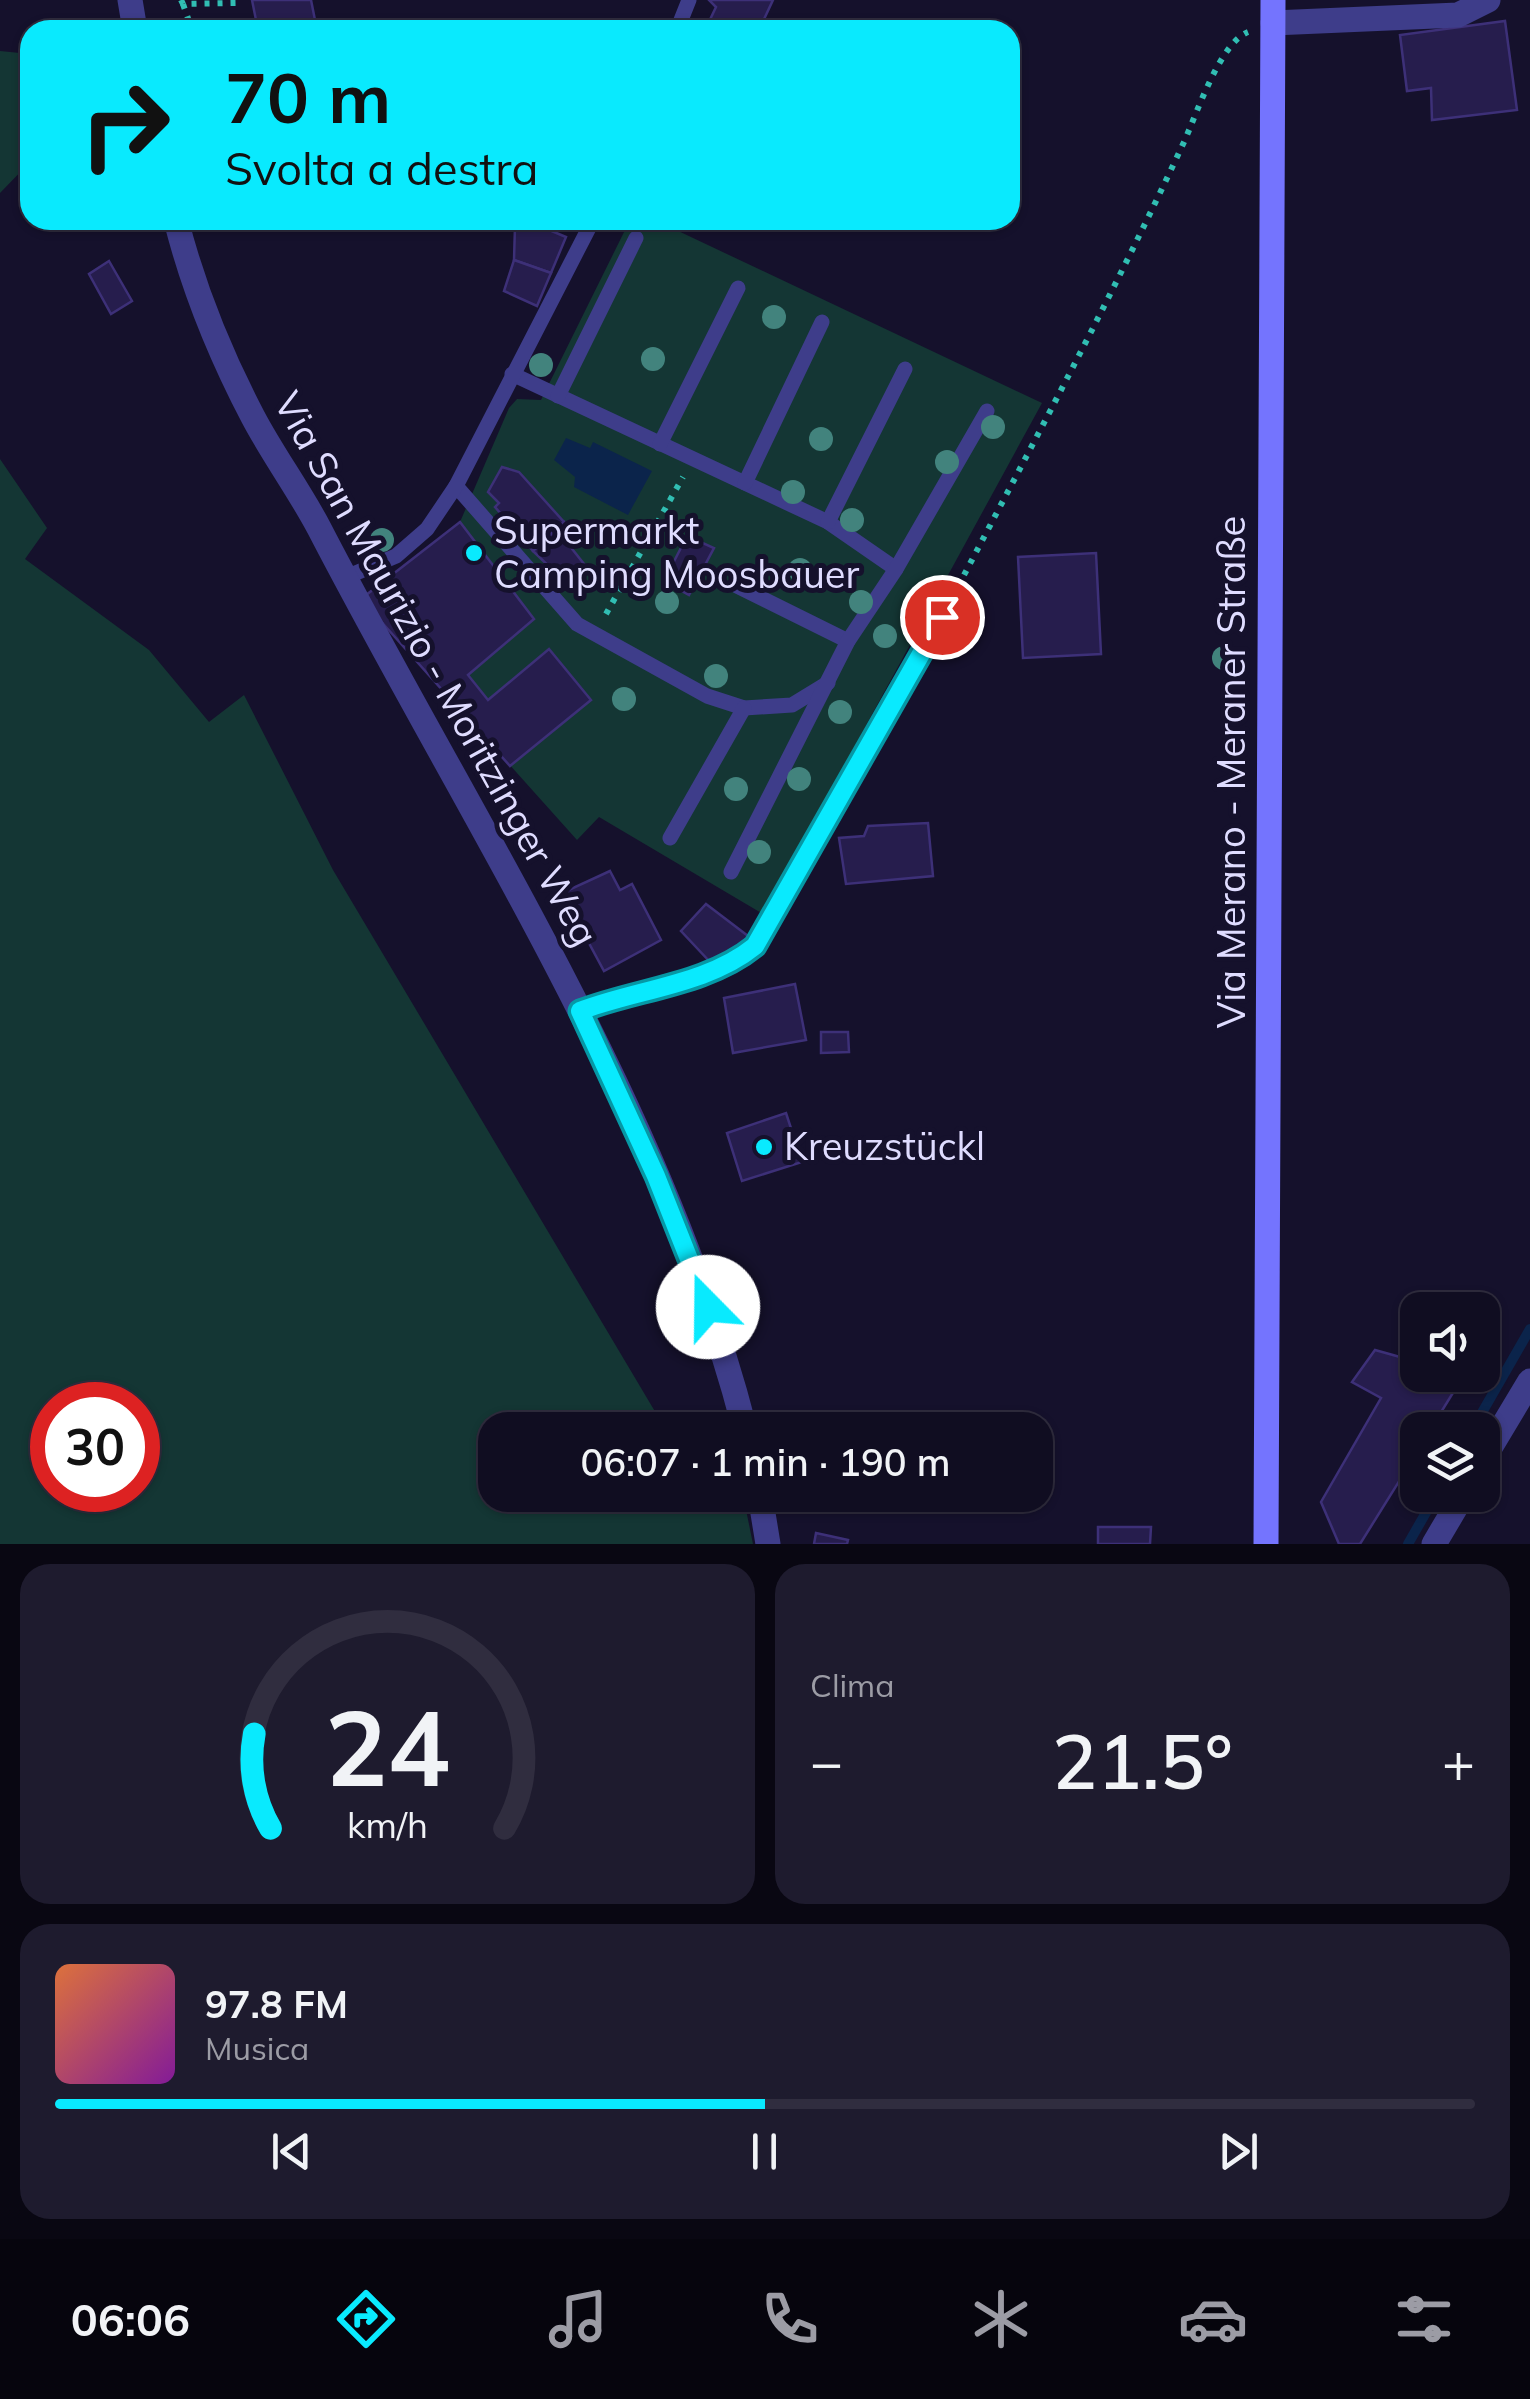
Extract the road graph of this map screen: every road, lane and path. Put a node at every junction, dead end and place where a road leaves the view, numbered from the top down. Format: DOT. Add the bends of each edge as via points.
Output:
graph roads {
  1 [pos="1488,0"];
  2 [pos="182,2"];
  3 [pos="236,3"];
  4 [pos="1273,11"];
  5 [pos="179,230"];
  6 [pos="589,230"];
  7 [pos="636,238"];
  8 [pos="738,288"];
  9 [pos="822,322"];
  10 [pos="905,369"];
  11 [pos="512,374"];
  12 [pos="558,396"];
  13 [pos="986,411"];
  14 [pos="660,444"];
  15 [pos="692,460"];
  16 [pos="745,483"];
  17 [pos="456,486"];
  18 [pos="828,522"];
  19 [pos="896,569"];
  20 [pos="344,578"];
  21 [pos="737,586"];
  22 [pos="942,617"];
  23 [pos="576,624"];
  24 [pos="848,641"];
  25 [pos="830,682"];
  26 [pos="744,708"];
  27 [pos="670,838"];
  28 [pos="731,872"];
  29 [pos="580,1011"];
  30 [pos="1530,1381"];
  31 [pos="740,1412"];
  32 [pos="1500,1431"];
  33 [pos="763,1512"];
  34 [pos="1452,1512"];
  35 [pos="768,1544"];
  36 [pos="1266,1544"];
  37 [pos="1434,1544"];
  1 -- 4 [label="street" via="1458,16"];
  2 -- 3 [label="path"];
  4 -- 22 [label="path" via="1238,36 1220,63"];
  4 -- 36 [label="main road, Via Merano - Meraner Straße"];
  5 -- 20 [label="street, Via San Maurizio - Moritzinger Weg" via="253,418"];
  6 -- 11 [label="lane"];
  7 -- 12 [label="lane"];
  8 -- 14 [label="lane"];
  9 -- 16 [label="lane"];
  10 -- 18 [label="lane"];
  11 -- 12 [label="lane"];
  11 -- 17 [label="lane"];
  12 -- 14 [label="lane"];
  13 -- 19 [label="lane"];
  14 -- 15 [label="lane"];
  15 -- 16 [label="lane"];
  15 -- 23 [label="path" via="606,615"];
  16 -- 18 [label="lane"];
  17 -- 20 [label="lane" via="427,530 396,556"];
  17 -- 23 [label="lane"];
  18 -- 19 [label="lane"];
  19 -- 24 [label="lane"];
  20 -- 29 [label="street, Via San Maurizio - Moritzinger Weg"];
  21 -- 24 [label="lane"];
  22 -- 29 [label="lane" via="755,946 727,969"];
  23 -- 26 [label="lane" via="707,696"];
  24 -- 25 [label="lane"];
  25 -- 26 [label="lane" via="792,705"];
  25 -- 28 [label="lane"];
  26 -- 27 [label="lane"];
  29 -- 31 [label="street, Via San Maurizio - Moritzinger Weg" via="722,1340"];
  30 -- 32 [label="street"];
  33 -- 35 [label="street"];
  34 -- 37 [label="street"];
}
